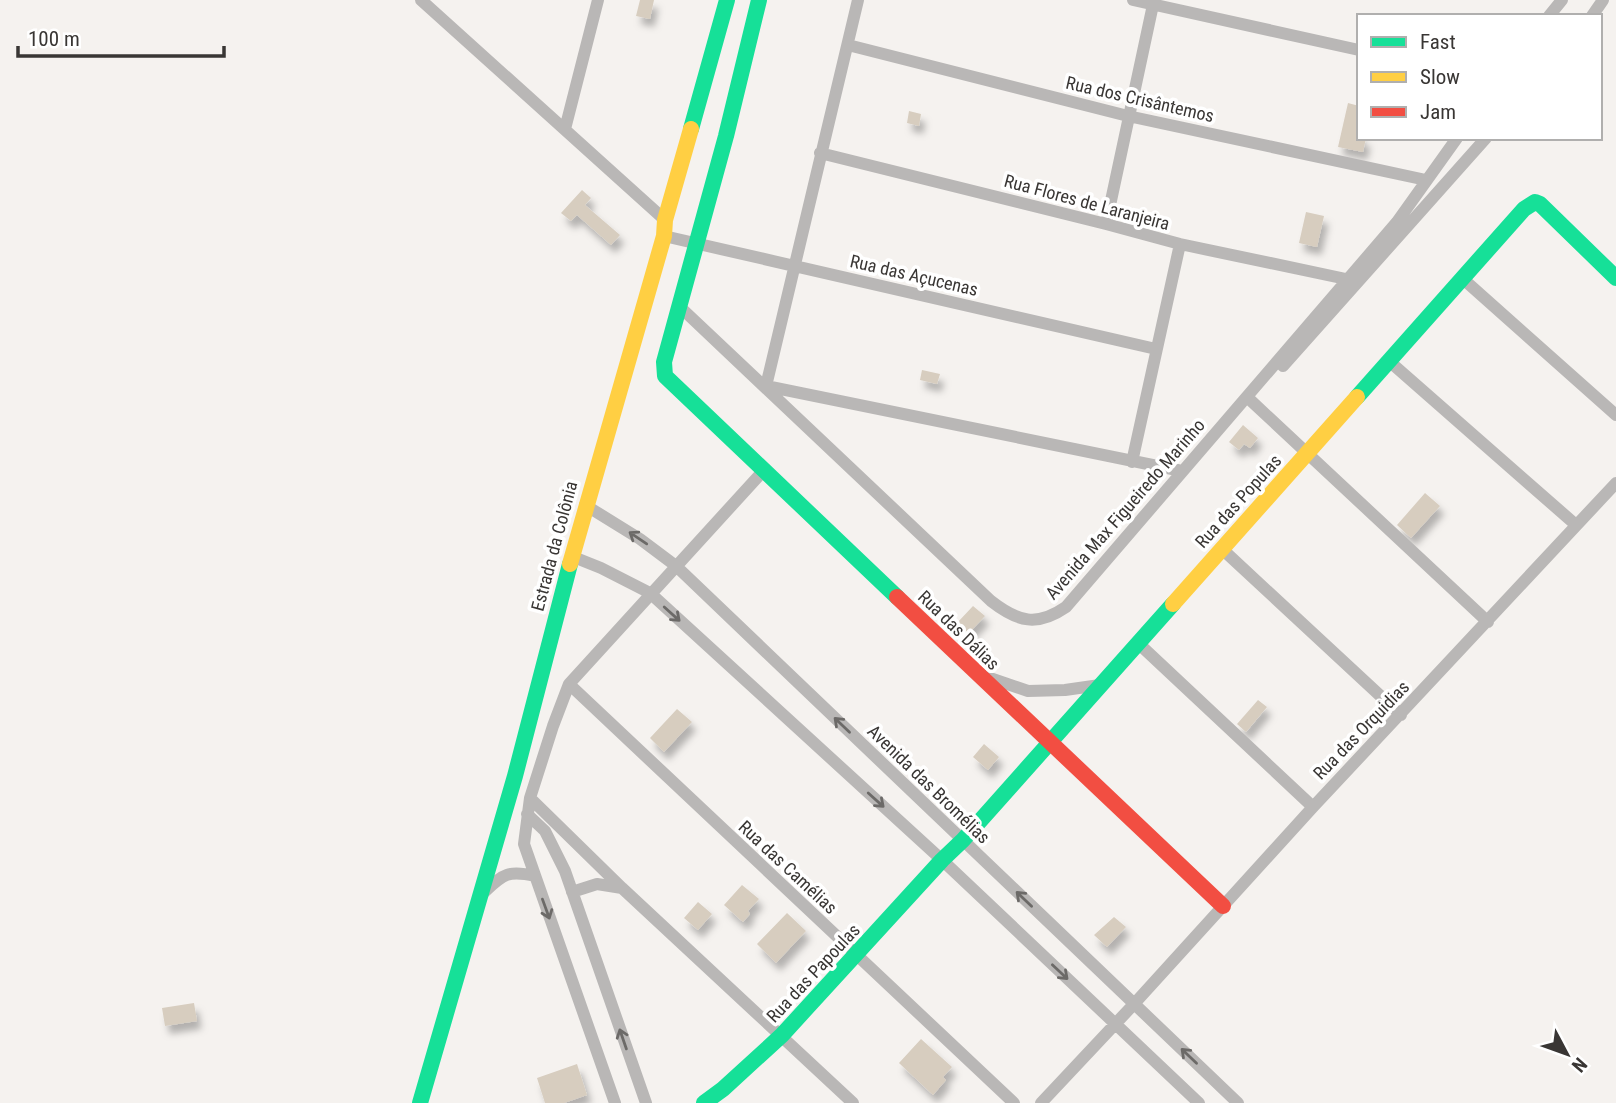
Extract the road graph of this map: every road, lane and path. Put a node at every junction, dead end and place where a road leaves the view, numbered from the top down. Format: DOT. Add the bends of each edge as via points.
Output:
graph roads {
  1 [pos="421,0"];
  2 [pos="598,0"];
  3 [pos="727,0"];
  4 [pos="759,0"];
  5 [pos="858,0"];
  6 [pos="1133,0"];
  7 [pos="1562,0"];
  8 [pos="1153,3"];
  9 [pos="1551,14"];
  10 [pos="848,45"];
  11 [pos="1357,50"];
  12 [pos="1128,116"];
  13 [pos="565,129"];
  14 [pos="1456,140"];
  15 [pos="1484,140"];
  16 [pos="820,153"];
  17 [pos="1426,180"];
  18 [pos="1106,224"];
  19 [pos="664,228"];
  20 [pos="1180,244"];
  21 [pos="698,245"];
  22 [pos="793,266"];
  23 [pos="1462,278"];
  24 [pos="1616,278"];
  25 [pos="1346,279"];
  26 [pos="679,306"];
  27 [pos="1156,349"];
  28 [pos="1389,361"];
  29 [pos="766,386"];
  30 [pos="1250,399"];
  31 [pos="1616,415"];
  32 [pos="1307,452"];
  33 [pos="1132,462"];
  34 [pos="765,470"];
  35 [pos="1182,471"];
  36 [pos="1616,483"];
  37 [pos="585,505"];
  38 [pos="1576,525"];
  39 [pos="1221,548"];
  40 [pos="571,556"];
  41 [pos="676,566"];
  42 [pos="650,593"];
  43 [pos="1488,622"];
  44 [pos="1138,643"];
  45 [pos="975,672"];
  46 [pos="569,684"];
  47 [pos="1100,685"];
  48 [pos="1401,715"];
  49 [pos="1049,743"];
  50 [pos="530,798"];
  51 [pos="1313,807"];
  52 [pos="527,814"];
  53 [pos="963,840"];
  54 [pos="942,860"];
  55 [pos="535,876"];
  56 [pos="622,888"];
  57 [pos="572,892"];
  58 [pos="480,896"];
  59 [pos="1223,906"];
  60 [pos="855,955"];
  61 [pos="1135,1004"];
  62 [pos="1115,1024"];
  63 [pos="782,1035"];
  64 [pos="420,1103"];
  65 [pos="615,1103"];
  66 [pos="646,1103"];
  67 [pos="704,1103"];
  68 [pos="853,1103"];
  69 [pos="1014,1103"];
  70 [pos="1041,1103"];
  71 [pos="1199,1103"];
  72 [pos="1238,1103"];
  1 -- 13 [label="street"];
  2 -- 13 [label="street"];
  3 -- 19 [label="street, Estrada da Colônia"];
  4 -- 21 [label="street"];
  5 -- 10 [label="street"];
  6 -- 8 [label="street"];
  7 -- 9 [label="street"];
  8 -- 11 [label="street"];
  8 -- 12 [label="street"];
  10 -- 12 [label="street, Rua dos Crisântemos"];
  10 -- 16 [label="street"];
  12 -- 17 [label="street, Rua dos Crisântemos"];
  12 -- 18 [label="street"];
  13 -- 19 [label="street"];
  14 -- 17 [label="street, Avenida Max Figueiredo Marinho"];
  15 -- 30 [label="street"];
  16 -- 18 [label="street, Rua Flores de Laranjeira"];
  16 -- 22 [label="street"];
  17 -- 25 [label="street, Avenida Max Figueiredo Marinho"];
  18 -- 20 [label="street, Rua Flores de Laranjeira"];
  19 -- 21 [label="street, Rua das Açucenas"];
  19 -- 37 [label="street, Estrada da Colônia"];
  20 -- 25 [label="street, Rua Flores de Laranjeira"];
  20 -- 27 [label="street"];
  21 -- 22 [label="street, Rua das Açucenas"];
  21 -- 26 [label="street"];
  22 -- 27 [label="street, Rua das Açucenas"];
  22 -- 29 [label="street"];
  23 -- 24 [label="street, Rua das Populas" via="1535,202"];
  23 -- 28 [label="street, Rua das Populas"];
  23 -- 31 [label="street"];
  25 -- 30 [label="street, Avenida Max Figueiredo Marinho"];
  26 -- 29 [label="street, Avenida Max Figueiredo Marinho"];
  26 -- 34 [label="street, Rua das Dálias" via="664,362 665,376"];
  27 -- 33 [label="street"];
  28 -- 32 [label="street, Rua das Populas"];
  28 -- 38 [label="street"];
  29 -- 33 [label="street"];
  29 -- 35 [label="street, Avenida Max Figueiredo Marinho" via="991,601 1023,619 1037,620 1066,607"];
  30 -- 32 [label="street"];
  30 -- 35 [label="street, Avenida Max Figueiredo Marinho"];
  32 -- 39 [label="street, Rua das Populas"];
  32 -- 43 [label="street"];
  33 -- 35 [label="street"];
  34 -- 41 [label="street"];
  34 -- 45 [label="street, Rua das Dálias"];
  36 -- 38 [label="street, Rua das Orquidias"];
  37 -- 40 [label="street, Estrada da Colônia"];
  41 -- 37 [label="street, Avenida das Bromélias, one-way"];
  38 -- 43 [label="street, Rua das Orquidias"];
  39 -- 44 [label="street, Rua das Populas"];
  39 -- 48 [label="street"];
  40 -- 42 [label="street"];
  40 -- 58 [label="street, Estrada da Colônia"];
  41 -- 42 [label="street"];
  53 -- 41 [label="street, Avenida das Bromélias, one-way"];
  42 -- 46 [label="street"];
  42 -- 54 [label="street, one-way"];
  43 -- 48 [label="street, Rua das Orquidias"];
  44 -- 47 [label="street, Rua das Populas"];
  44 -- 51 [label="street"];
  45 -- 47 [label="street" via="1028,691"];
  45 -- 49 [label="street, Rua das Dálias"];
  46 -- 50 [label="street"];
  46 -- 60 [label="street, Rua das Camélias"];
  47 -- 49 [label="street, Rua das Populas"];
  48 -- 51 [label="street, Rua das Orquidias"];
  49 -- 53 [label="street, Rua das Populas"];
  49 -- 59 [label="street, Rua das Dálias"];
  50 -- 52 [label="street"];
  50 -- 56 [label="street"];
  51 -- 59 [label="street, Rua das Orquidias"];
  52 -- 55 [label="street" via="523,844"];
  52 -- 57 [label="street" via="554,846"];
  53 -- 54 [label="street, Rua das Papoulas"];
  61 -- 53 [label="street, Avenida das Bromélias, one-way"];
  54 -- 60 [label="street, Rua das Papoulas"];
  54 -- 62 [label="street, one-way"];
  55 -- 58 [label="street" via="514,871"];
  55 -- 65 [label="street, one-way"];
  56 -- 57 [label="street" via="597,884"];
  56 -- 63 [label="street"];
  66 -- 57 [label="street, one-way"];
  58 -- 64 [label="street, Estrada da Colônia"];
  59 -- 61 [label="street, Rua das Orquidias"];
  60 -- 63 [label="street, Rua das Papoulas"];
  60 -- 69 [label="street, Rua das Camélias"];
  61 -- 62 [label="street, Rua das Orquidias"];
  72 -- 61 [label="street, Avenida das Bromélias, one-way"];
  62 -- 70 [label="street, Rua das Orquidias"];
  62 -- 71 [label="street"];
  63 -- 67 [label="street, Rua das Papoulas"];
  63 -- 68 [label="street"];
}
